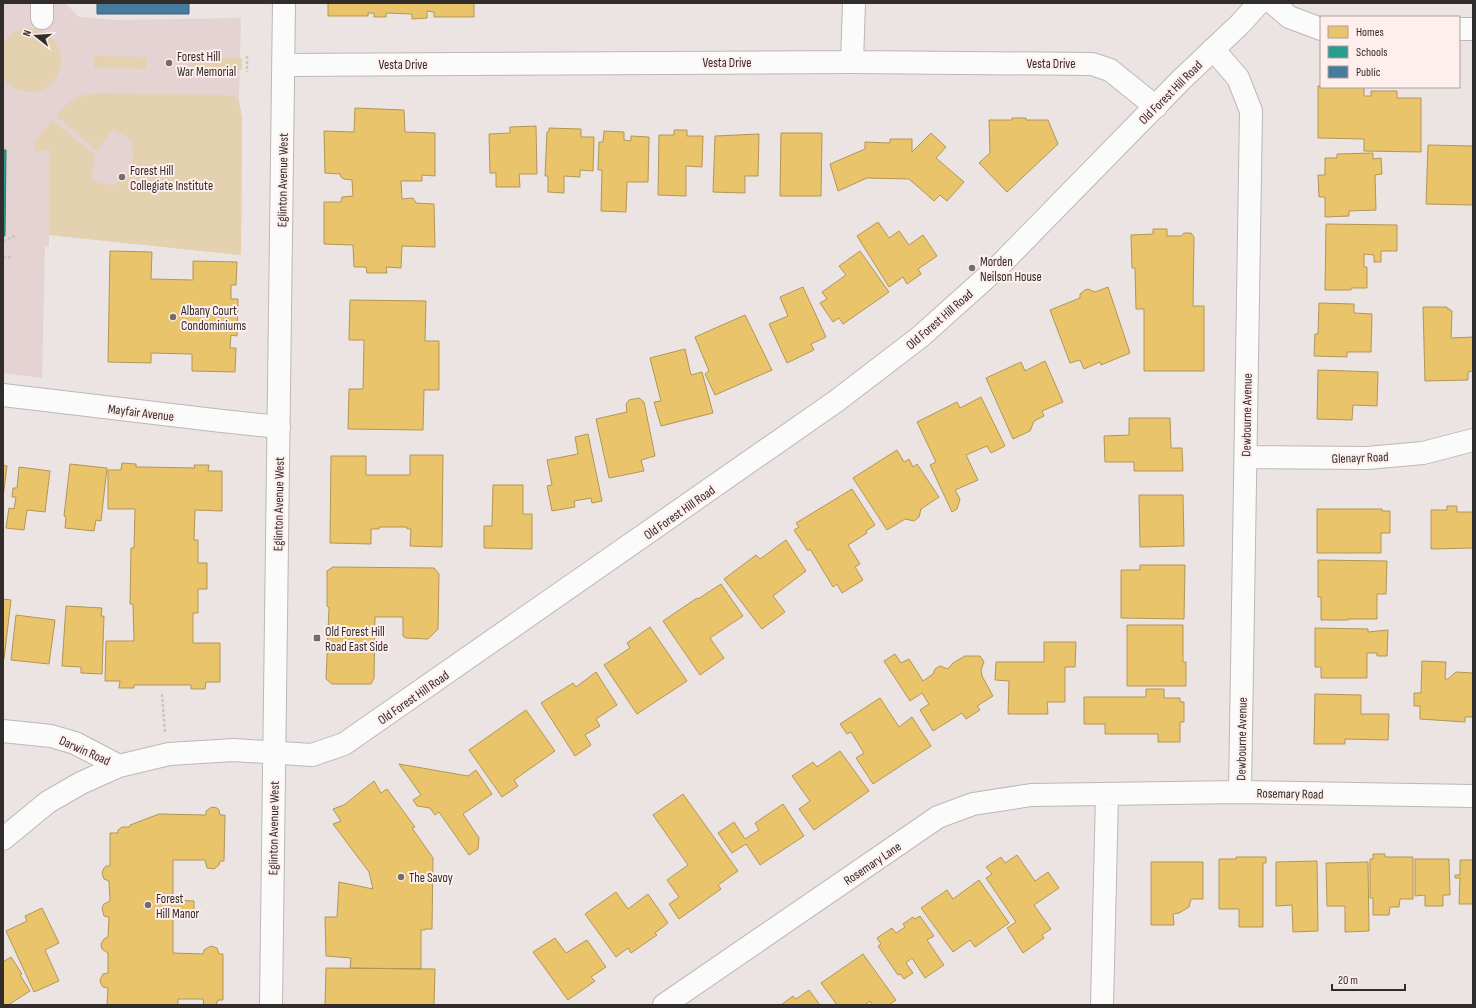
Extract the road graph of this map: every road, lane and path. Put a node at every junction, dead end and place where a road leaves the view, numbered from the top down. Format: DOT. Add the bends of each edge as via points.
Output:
graph roads {
  1 [pos="284,3"];
  2 [pos="854,3"];
  3 [pos="1259,3"];
  4 [pos="1273,3"];
  5 [pos="1320,29"];
  6 [pos="1460,29"];
  7 [pos="1473,30"];
  8 [pos="1213,49"];
  9 [pos="247,56"];
  10 [pos="852,62"];
  11 [pos="284,65"];
  12 [pos="247,72"];
  13 [pos="1156,107"];
  14 [pos="17,235"];
  15 [pos="3,241"];
  16 [pos="3,256"];
  17 [pos="11,256"];
  18 [pos="3,395"];
  19 [pos="279,427"];
  20 [pos="1473,440"];
  21 [pos="1246,457"];
  22 [pos="162,694"];
  23 [pos="3,730"];
  24 [pos="166,738"];
  25 [pos="274,753"];
  26 [pos="119,766"];
  27 [pos="1240,792"];
  28 [pos="1107,795"];
  29 [pos="1473,796"];
  30 [pos="3,839"];
  31 [pos="271,1005"];
  32 [pos="664,1005"];
  33 [pos="1102,1005"];
  1 -- 11 [label="street, Eglinton Avenue West"];
  2 -- 10 [label="street"];
  3 -- 8 [label="street, Old Forest Hill Road"];
  4 -- 5 [label="street" via="1289,17"];
  6 -- 7 [label="street"];
  8 -- 13 [label="street, Old Forest Hill Road"];
  8 -- 21 [label="street, Dewbourne Avenue" via="1238,78 1251,111"];
  9 -- 12 [label="path"];
  10 -- 11 [label="street, Vesta Drive"];
  10 -- 13 [label="street, Vesta Drive" via="1092,64 1110,70"];
  11 -- 19 [label="street, Eglinton Avenue West"];
  13 -- 25 [label="street, Old Forest Hill Road" via="997,268 920,337 835,402 344,744 312,755"];
  14 -- 15 [label="path"];
  16 -- 17 [label="path"];
  18 -- 19 [label="street, Mayfair Avenue"];
  19 -- 25 [label="street, Eglinton Avenue West"];
  20 -- 21 [label="street, Glenayr Road" via="1423,453 1367,458"];
  21 -- 27 [label="street, Dewbourne Avenue"];
  22 -- 24 [label="path"];
  23 -- 26 [label="street, Darwin Road" via="63,739"];
  25 -- 26 [label="street, Old Forest Hill Road" via="234,750 169,754"];
  25 -- 31 [label="street, Eglinton Avenue West"];
  26 -- 30 [label="street, Old Forest Hill Road" via="81,782 48,802"];
  27 -- 28 [label="street, Rosemary Road"];
  27 -- 29 [label="street, Rosemary Road"];
  28 -- 32 [label="street, Rosemary Lane" via="1031,796 973,804 938,817"];
  28 -- 33 [label="street"];
}
